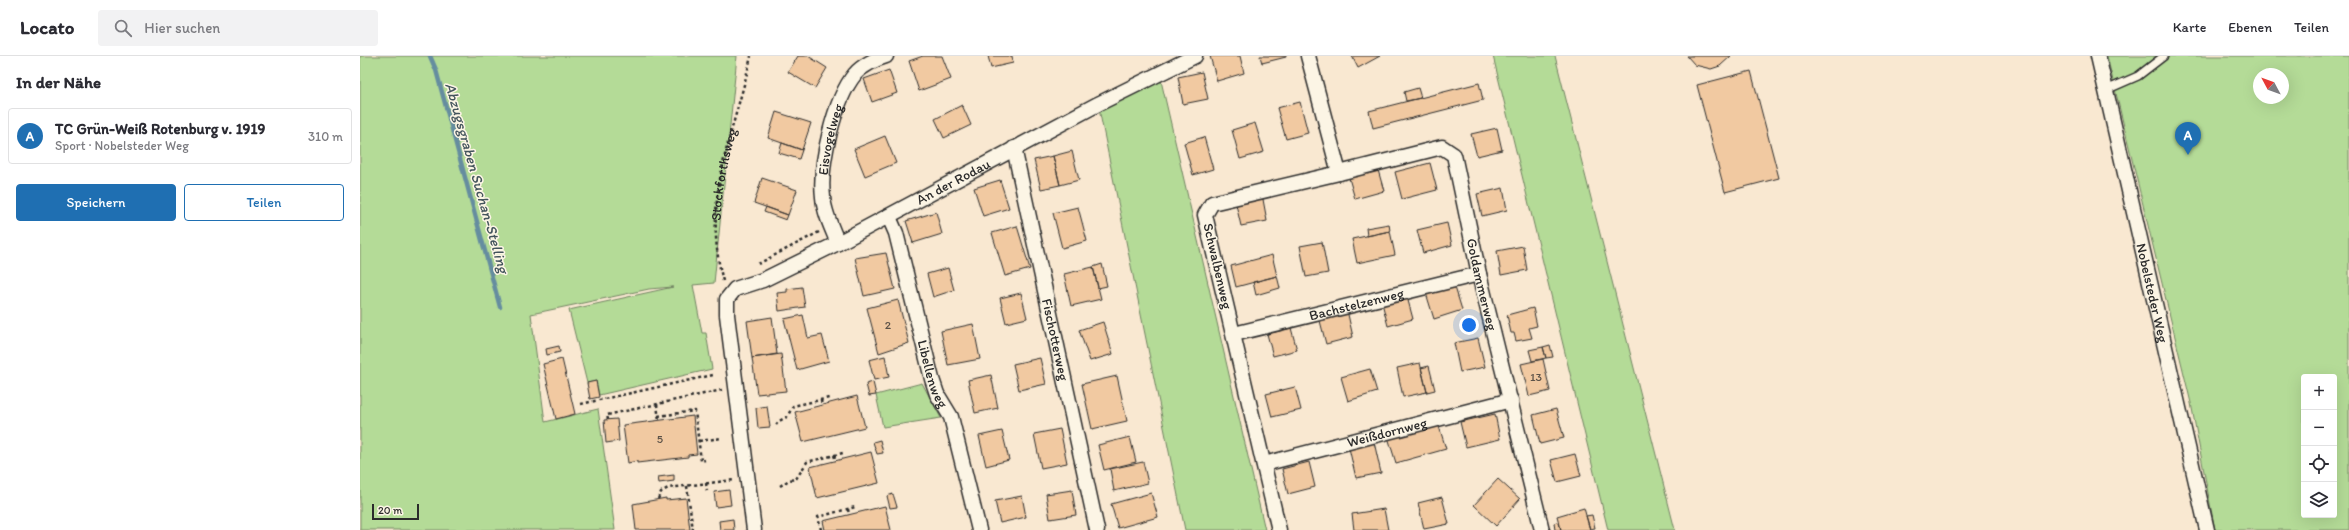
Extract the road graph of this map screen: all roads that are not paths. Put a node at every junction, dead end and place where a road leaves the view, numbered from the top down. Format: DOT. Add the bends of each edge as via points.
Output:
graph roads {
  1 [pos="886,56"];
  2 [pos="1195,56"];
  3 [pos="1308,56"];
  4 [pos="2098,56"];
  5 [pos="2164,56"];
  6 [pos="2106,90"];
  7 [pos="1014,148"];
  8 [pos="1339,173"];
  9 [pos="890,217"];
  10 [pos="838,243"];
  11 [pos="1479,274"];
  12 [pos="1234,334"];
  13 [pos="1511,400"];
  14 [pos="1264,464"];
  15 [pos="754,530"];
  16 [pos="979,530"];
  17 [pos="1097,530"];
  18 [pos="1279,530"];
  19 [pos="1542,530"];
  20 [pos="2207,530"];
  1 -- 10 [label="street, Eisvogelweg" via="876,58 855,74 832,126 825,154 822,197"];
  2 -- 7 [label="street, An der Rodau" via="1159,72"];
  3 -- 8 [label="street"];
  4 -- 6 [label="street, Nobelsteder Weg"];
  5 -- 6 [label="lane" via="2138,76"];
  6 -- 20 [label="street, Nobelsteder Weg"];
  7 -- 9 [label="street, An der Rodau"];
  7 -- 17 [label="street, Fischotterweg"];
  8 -- 11 [label="street, Goldammerweg" via="1442,147 1454,155"];
  8 -- 12 [label="street, Schwalbenweg" via="1212,203 1205,215"];
  9 -- 10 [label="street, An der Rodau"];
  9 -- 16 [label="street, Libellenweg" via="933,384 951,417"];
  10 -- 15 [label="street, An der Rodau" via="763,280 738,288 730,293 727,300"];
  11 -- 12 [label="street, Bachstelzenweg"];
  11 -- 13 [label="street, Goldammerweg"];
  12 -- 14 [label="street, Schwalbenweg"];
  13 -- 14 [label="street, Weißdornweg"];
  13 -- 19 [label="street, Goldammerweg"];
  14 -- 18 [label="street, Schwalbenweg"];
}
